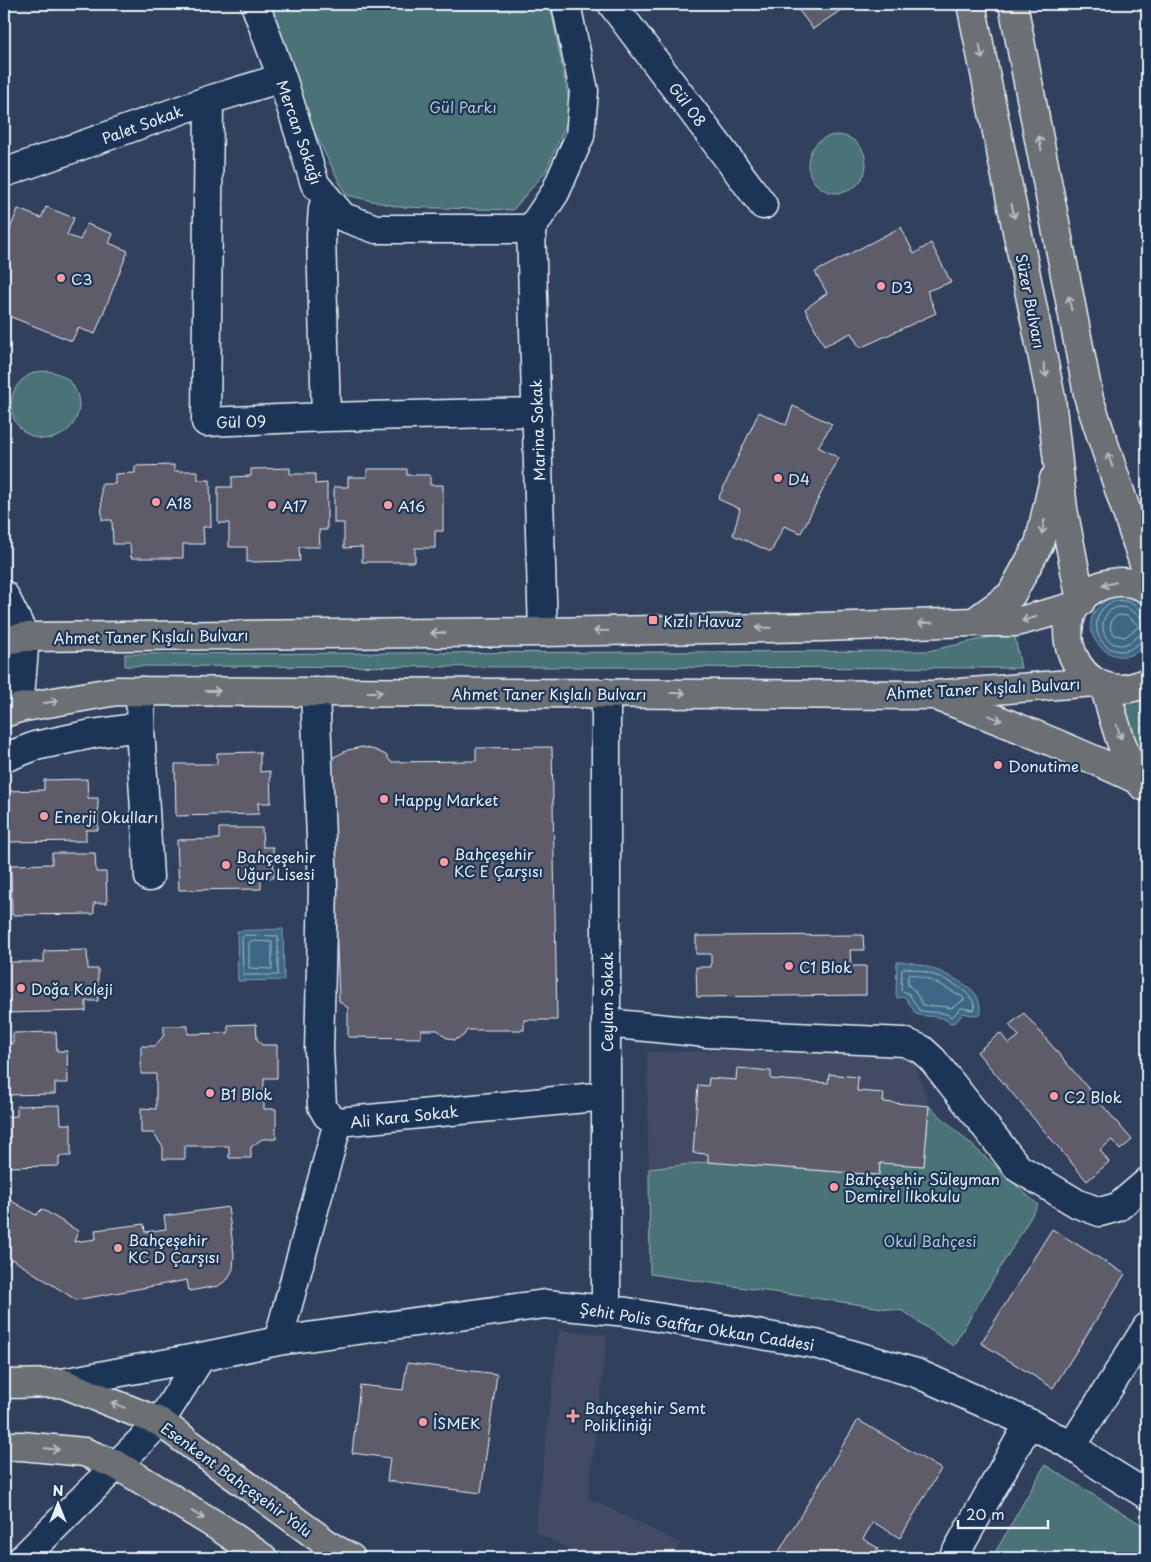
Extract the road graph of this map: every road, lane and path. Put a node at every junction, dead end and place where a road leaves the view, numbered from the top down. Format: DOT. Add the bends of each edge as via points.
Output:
graph roads {
  1 [pos="255,4"];
  2 [pos="566,4"];
  3 [pos="612,4"];
  4 [pos="972,4"];
  5 [pos="1013,4"];
  6 [pos="282,78"];
  7 [pos="209,100"];
  8 [pos="4,173"];
  9 [pos="327,198"];
  10 [pos="763,205"];
  11 [pos="531,229"];
  12 [pos="537,412"];
  13 [pos="326,417"];
  14 [pos="1057,463"];
  15 [pos="1122,494"];
  16 [pos="1147,510"];
  17 [pos="1147,573"];
  18 [pos="1147,589"];
  19 [pos="4,595"];
  20 [pos="1079,603"];
  21 [pos="974,622"];
  22 [pos="543,632"];
  23 [pos="15,638"];
  24 [pos="1147,682"];
  25 [pos="1100,684"];
  26 [pos="140,690"];
  27 [pos="315,692"];
  28 [pos="606,693"];
  29 [pos="933,694"];
  30 [pos="12,710"];
  31 [pos="140,727"];
  32 [pos="4,758"];
  33 [pos="1142,786"];
  34 [pos="149,877"];
  35 [pos="606,1023"];
  36 [pos="606,1096"];
  37 [pos="338,1122"];
  38 [pos="1147,1182"];
  39 [pos="606,1310"];
  40 [pos="1147,1328"];
  41 [pos="278,1341"];
  42 [pos="201,1357"];
  43 [pos="62,1383"];
  44 [pos="4,1384"];
  45 [pos="160,1422"];
  46 [pos="1029,1424"];
  47 [pos="4,1446"];
  48 [pos="1072,1446"];
  49 [pos="117,1465"];
  50 [pos="1147,1495"];
  51 [pos="23,1558"];
  52 [pos="264,1558"];
  53 [pos="351,1558"];
  54 [pos="953,1558"];
  1 -- 6 [label="street, Mercan Sokağı"];
  2 -- 11 [label="street" via="584,91 580,136 556,192"];
  3 -- 10 [label="street, Gül 08"];
  4 -- 14 [label="main road, Süzer Bulvarı, one-way" via="1051,398"];
  15 -- 5 [label="main road, one-way" via="1089,399"];
  6 -- 7 [label="street, Palet Sokak"];
  6 -- 9 [label="street, Mercan Sokağı" via="315,184"];
  7 -- 8 [label="street, Palet Sokak"];
  7 -- 13 [label="street, Gül 09" via="206,422"];
  9 -- 11 [label="street, Mercan Sokağı" via="343,217 376,229"];
  9 -- 13 [label="street" via="321,235"];
  11 -- 12 [label="street, Marina Sokak"];
  12 -- 13 [label="street, Gül 09"];
  12 -- 22 [label="street, Marina Sokak"];
  14 -- 20 [label="main road, Süzer Bulvarı"];
  14 -- 21 [label="main road, one-way" via="1039,544 1011,595"];
  15 -- 16 [label="main road"];
  15 -- 17 [label="main road"];
  18 -- 20 [label="main road, one-way" via="1126,582 1112,583 1098,587"];
  19 -- 23 [label="street"];
  20 -- 21 [label="main road, Ahmet Taner Kışlalı Bulvarı, one-way" via="1016,622"];
  20 -- 25 [label="main road" via="1070,620 1070,648 1079,668"];
  21 -- 22 [label="main road, Ahmet Taner Kışlalı Bulvarı, one-way"];
  22 -- 23 [label="main road, Ahmet Taner Kışlalı Bulvarı, one-way"];
  23 -- 30 [label="street"];
  24 -- 25 [label="main road, Ahmet Taner Kışlalı Bulvarı" via="1124,689"];
  25 -- 29 [label="main road, Ahmet Taner Kışlalı Bulvarı"];
  25 -- 33 [label="main road, one-way" via="1124,749"];
  26 -- 27 [label="main road, Ahmet Taner Kışlalı Bulvarı, one-way"];
  30 -- 26 [label="main road, Ahmet Taner Kışlalı Bulvarı, one-way" via="117,690"];
  26 -- 31 [label="street"];
  27 -- 28 [label="main road, Ahmet Taner Kışlalı Bulvarı, one-way"];
  27 -- 37 [label="street" via="323,887 319,1050 322,1106 327,1115"];
  28 -- 29 [label="main road, Ahmet Taner Kışlalı Bulvarı, one-way"];
  28 -- 35 [label="street, Ceylan Sokak"];
  29 -- 33 [label="main road, one-way" via="1087,755"];
  31 -- 32 [label="street" via="34,746"];
  31 -- 34 [label="street"];
  35 -- 36 [label="street, Ceylan Sokak"];
  35 -- 38 [label="street" via="707,1033 904,1042 933,1060 1018,1168 1078,1204 1100,1212 1118,1207"];
  36 -- 37 [label="street, Ali Kara Sokak"];
  36 -- 39 [label="street, Ceylan Sokak"];
  37 -- 41 [label="street, Ali Kara Sokak"];
  39 -- 41 [label="street, Şehit Polis Gaffar Okkan Caddesi" via="545,1304"];
  39 -- 46 [label="street, Şehit Polis Gaffar Okkan Caddesi" via="815,1344 916,1373"];
  40 -- 48 [label="street"];
  41 -- 42 [label="street, Şehit Polis Gaffar Okkan Caddesi"];
  42 -- 43 [label="street, Şehit Polis Gaffar Okkan Caddesi"];
  42 -- 45 [label="street"];
  43 -- 44 [label="main road, Esenkent Bahçeşehir Yolu"];
  45 -- 43 [label="main road, Esenkent Bahçeşehir Yolu, one-way"];
  45 -- 49 [label="street"];
  45 -- 53 [label="main road, Esenkent Bahçeşehir Yolu"];
  46 -- 48 [label="street, Şehit Polis Gaffar Okkan Caddesi"];
  46 -- 54 [label="street"];
  47 -- 49 [label="main road, one-way" via="84,1452"];
  48 -- 50 [label="street, Şehit Polis Gaffar Okkan Caddesi"];
  49 -- 51 [label="street"];
  49 -- 52 [label="main road, one-way"];
}
